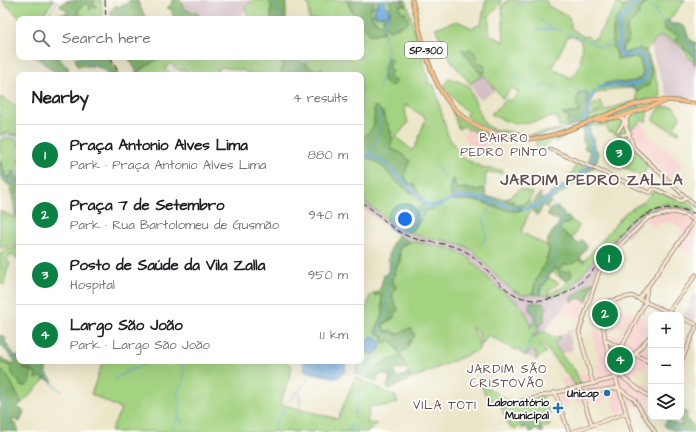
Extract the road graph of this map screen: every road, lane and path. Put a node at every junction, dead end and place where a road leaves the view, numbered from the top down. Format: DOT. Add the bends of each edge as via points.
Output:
graph roads {
  1 [pos="412,0"];
  2 [pos="676,101"];
  3 [pos="635,104"];
  4 [pos="696,104"];
  5 [pos="614,111"];
  6 [pos="639,111"];
  7 [pos="630,114"];
  8 [pos="619,117"];
  9 [pos="591,122"];
  10 [pos="624,122"];
  11 [pos="618,131"];
  12 [pos="629,134"];
  13 [pos="550,149"];
  14 [pos="687,198"];
  15 [pos="696,206"];
  16 [pos="695,219"];
  17 [pos="696,275"];
  18 [pos="647,287"];
  19 [pos="639,298"];
  20 [pos="645,301"];
  21 [pos="664,312"];
  22 [pos="668,312"];
  23 [pos="684,319"];
  24 [pos="696,324"];
  25 [pos="696,327"];
  26 [pos="648,338"];
  27 [pos="605,339"];
  28 [pos="612,344"];
  29 [pos="607,346"];
  30 [pos="621,348"];
  31 [pos="633,355"];
  32 [pos="684,355"];
  33 [pos="648,362"];
  34 [pos="614,373"];
  35 [pos="619,375"];
  36 [pos="615,378"];
  37 [pos="593,384"];
  38 [pos="579,387"];
  39 [pos="618,388"];
  40 [pos="555,392"];
  41 [pos="582,394"];
  42 [pos="648,396"];
  43 [pos="502,406"];
  44 [pos="626,413"];
  45 [pos="648,417"];
  46 [pos="650,420"];
  47 [pos="592,425"];
  48 [pos="571,432"];
  49 [pos="632,432"];
  50 [pos="656,432"];
  1 -- 9 [label="main road, SP-300" via="435,80 449,103 468,121 491,133 524,139 548,136"];
  2 -- 3 [label="main road, SP-300" via="655,100"];
  2 -- 4 [label="main road, SP-300"];
  2 -- 6 [label="main road, SP-300" via="657,103"];
  3 -- 5 [label="main road, SP-300"];
  3 -- 6 [label="main road" via="640,106"];
  5 -- 8 [label="main road" via="613,115"];
  5 -- 9 [label="main road, SP-300"];
  6 -- 7 [label="main road, SP-300"];
  7 -- 8 [label="main road, SP-300"];
  7 -- 12 [label="street" via="626,121"];
  8 -- 9 [label="main road, SP-300"];
  8 -- 10 [label="street"];
  10 -- 11 [label="street"];
  10 -- 12 [label="street"];
  12 -- 14 [label="street" via="635,148"];
  13 -- 14 [label="street" via="650,193 657,189 680,201"];
  14 -- 15 [label="street"];
  16 -- 18 [label="street"];
  16 -- 37 [label="street" via="675,212 654,215 644,220 600,271 579,332"];
  17 -- 22 [label="street"];
  18 -- 19 [label="street"];
  18 -- 20 [label="street"];
  19 -- 20 [label="street"];
  19 -- 27 [label="street" via="632,296 601,303"];
  20 -- 21 [label="street"];
  20 -- 30 [label="street"];
  23 -- 24 [label="street"];
  25 -- 32 [label="street"];
  26 -- 31 [label="street"];
  27 -- 28 [label="street"];
  27 -- 29 [label="street"];
  28 -- 29 [label="street"];
  28 -- 30 [label="street"];
  29 -- 34 [label="street"];
  30 -- 31 [label="street"];
  31 -- 33 [label="street"];
  31 -- 35 [label="street"];
  34 -- 35 [label="street"];
  34 -- 36 [label="street"];
  35 -- 36 [label="street"];
  35 -- 42 [label="street"];
  36 -- 37 [label="street"];
  36 -- 39 [label="street"];
  37 -- 38 [label="street"];
  38 -- 40 [label="street"];
  38 -- 41 [label="street"];
  39 -- 41 [label="street"];
  39 -- 44 [label="street"];
  39 -- 45 [label="street" via="632,397"];
  40 -- 43 [label="street"];
  40 -- 48 [label="street"];
  41 -- 47 [label="street"];
  44 -- 47 [label="street"];
  44 -- 49 [label="street"];
  46 -- 50 [label="street"];
  47 -- 48 [label="street"];
}
